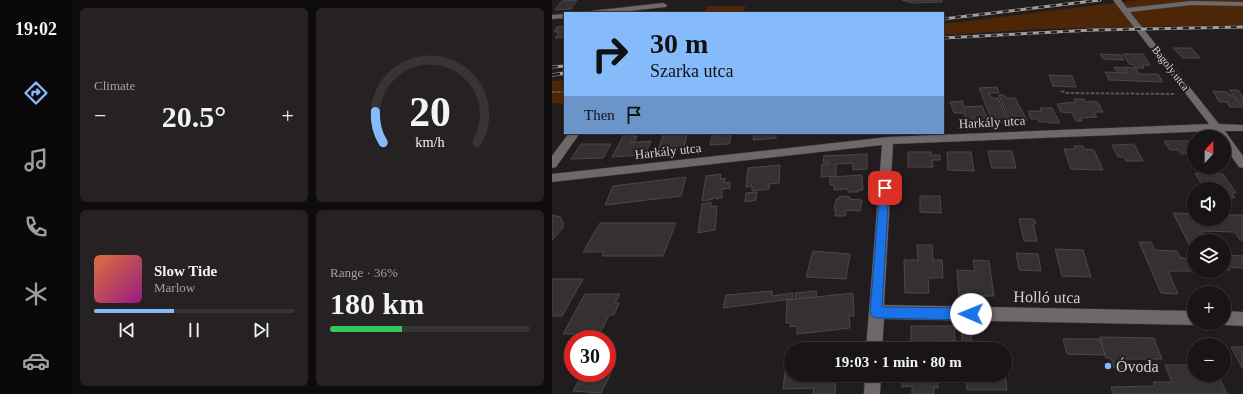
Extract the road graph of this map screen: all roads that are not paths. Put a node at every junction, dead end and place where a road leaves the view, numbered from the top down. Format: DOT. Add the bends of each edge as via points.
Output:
graph roads {
  1 [pos="1117,0"];
  2 [pos="665,2"];
  3 [pos="1243,4"];
  4 [pos="1125,10"];
  5 [pos="598,12"];
  6 [pos="658,12"];
  7 [pos="564,16"];
  8 [pos="552,18"];
  9 [pos="1217,127"];
  10 [pos="1243,128"];
  11 [pos="1219,130"];
  12 [pos="574,134"];
  13 [pos="888,141"];
  14 [pos="1231,147"];
  15 [pos="552,164"];
  16 [pos="1243,164"];
  17 [pos="552,178"];
  18 [pos="876,312"];
  19 [pos="1187,318"];
  20 [pos="1231,318"];
  21 [pos="1243,319"];
  22 [pos="874,342"];
  23 [pos="873,382"];
  24 [pos="872,394"];
  1 -- 4 [label="street, Bagoly utca"];
  2 -- 5 [label="street"];
  2 -- 6 [label="street"];
  3 -- 4 [label="street" via="1191,3"];
  4 -- 9 [label="street, Bagoly utca"];
  7 -- 8 [label="street"];
  9 -- 10 [label="street, Harkály utca"];
  9 -- 11 [label="street, Bagoly utca"];
  9 -- 13 [label="street, Harkály utca"];
  12 -- 15 [label="street"];
  13 -- 17 [label="street, Harkály utca"];
  13 -- 18 [label="street"];
  14 -- 16 [label="street, Bagoly utca"];
  18 -- 19 [label="street, Holló utca"];
  18 -- 22 [label="street"];
  20 -- 21 [label="street"];
  23 -- 24 [label="street"];
}
